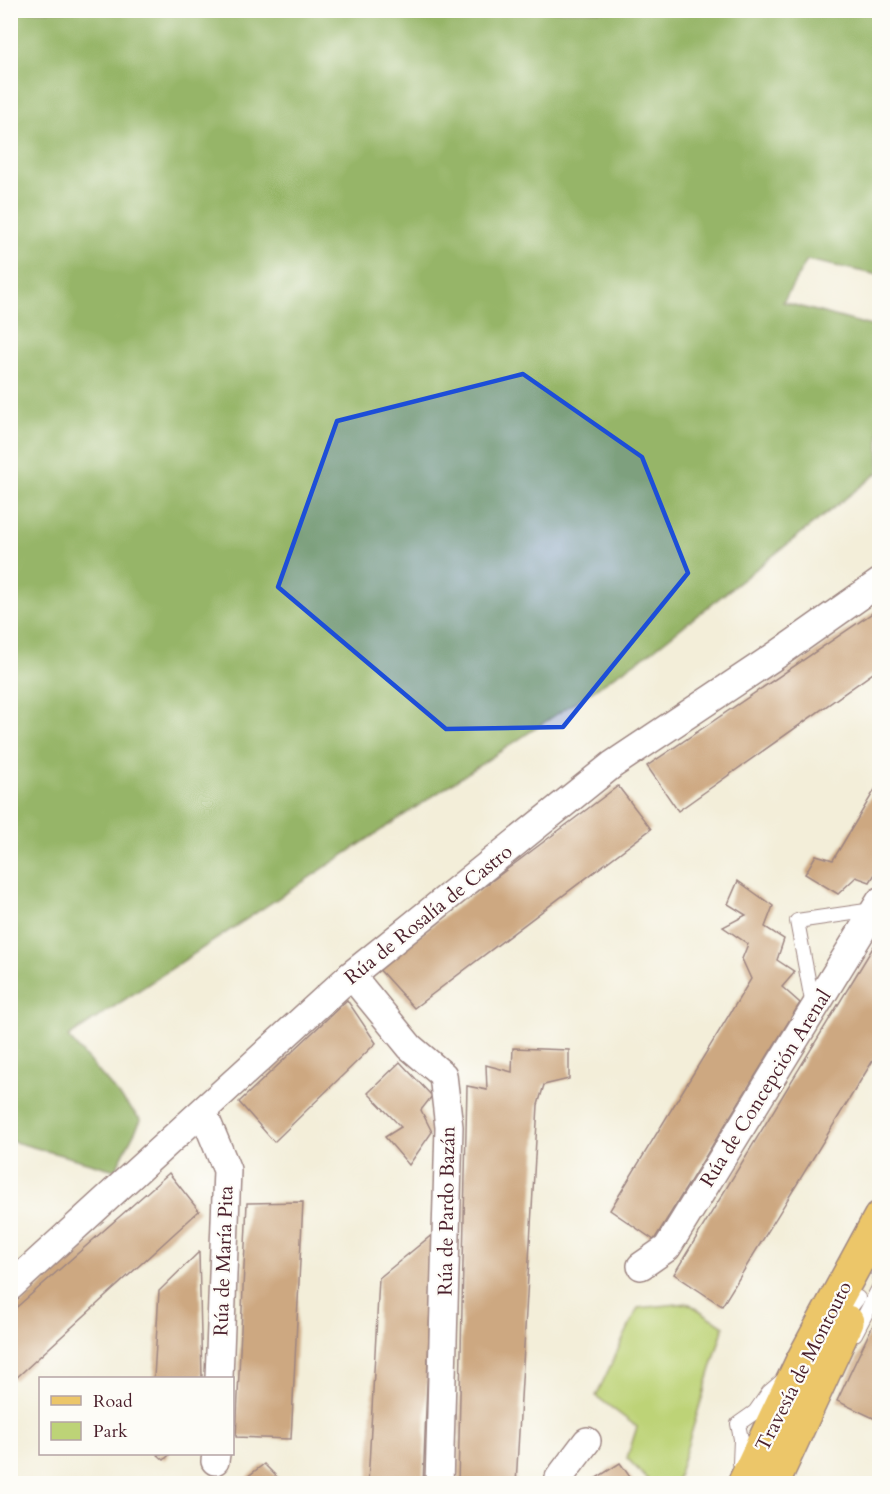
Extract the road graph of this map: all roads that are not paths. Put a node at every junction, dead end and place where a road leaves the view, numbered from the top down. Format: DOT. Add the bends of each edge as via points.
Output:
graph roads {
  1 [pos="879,582"];
  2 [pos="877,905"];
  3 [pos="351,975"];
  4 [pos="814,1008"];
  5 [pos="203,1112"];
  6 [pos="879,1218"];
  7 [pos="641,1266"];
  8 [pos="875,1277"];
  9 [pos="10,1287"];
  10 [pos="219,1377"];
  11 [pos="587,1441"];
  12 [pos="758,1469"];
  13 [pos="439,1484"];
  14 [pos="558,1484"];
  1 -- 3 [label="street, Rúa de Rosalía de Castro" via="612,765"];
  2 -- 4 [label="street, Rúa de Concepción Arenal"];
  2 -- 4 [label="lane" via="797,921"];
  3 -- 5 [label="street, Rúa de Rosalía de Castro"];
  3 -- 13 [label="street, Rúa de Pardo Bazán" via="410,1047 443,1075 449,1126"];
  4 -- 7 [label="street, Rúa de Concepción Arenal" via="667,1248"];
  5 -- 9 [label="street, Rúa de Rosalía de Castro"];
  5 -- 10 [label="street, Rúa de María Pita" via="227,1170"];
  6 -- 12 [label="main road, Travesía de Montouto" via="802,1362 764,1416"];
  8 -- 12 [label="main road, Travesía de Montouto"];
  11 -- 14 [label="street"];
}
